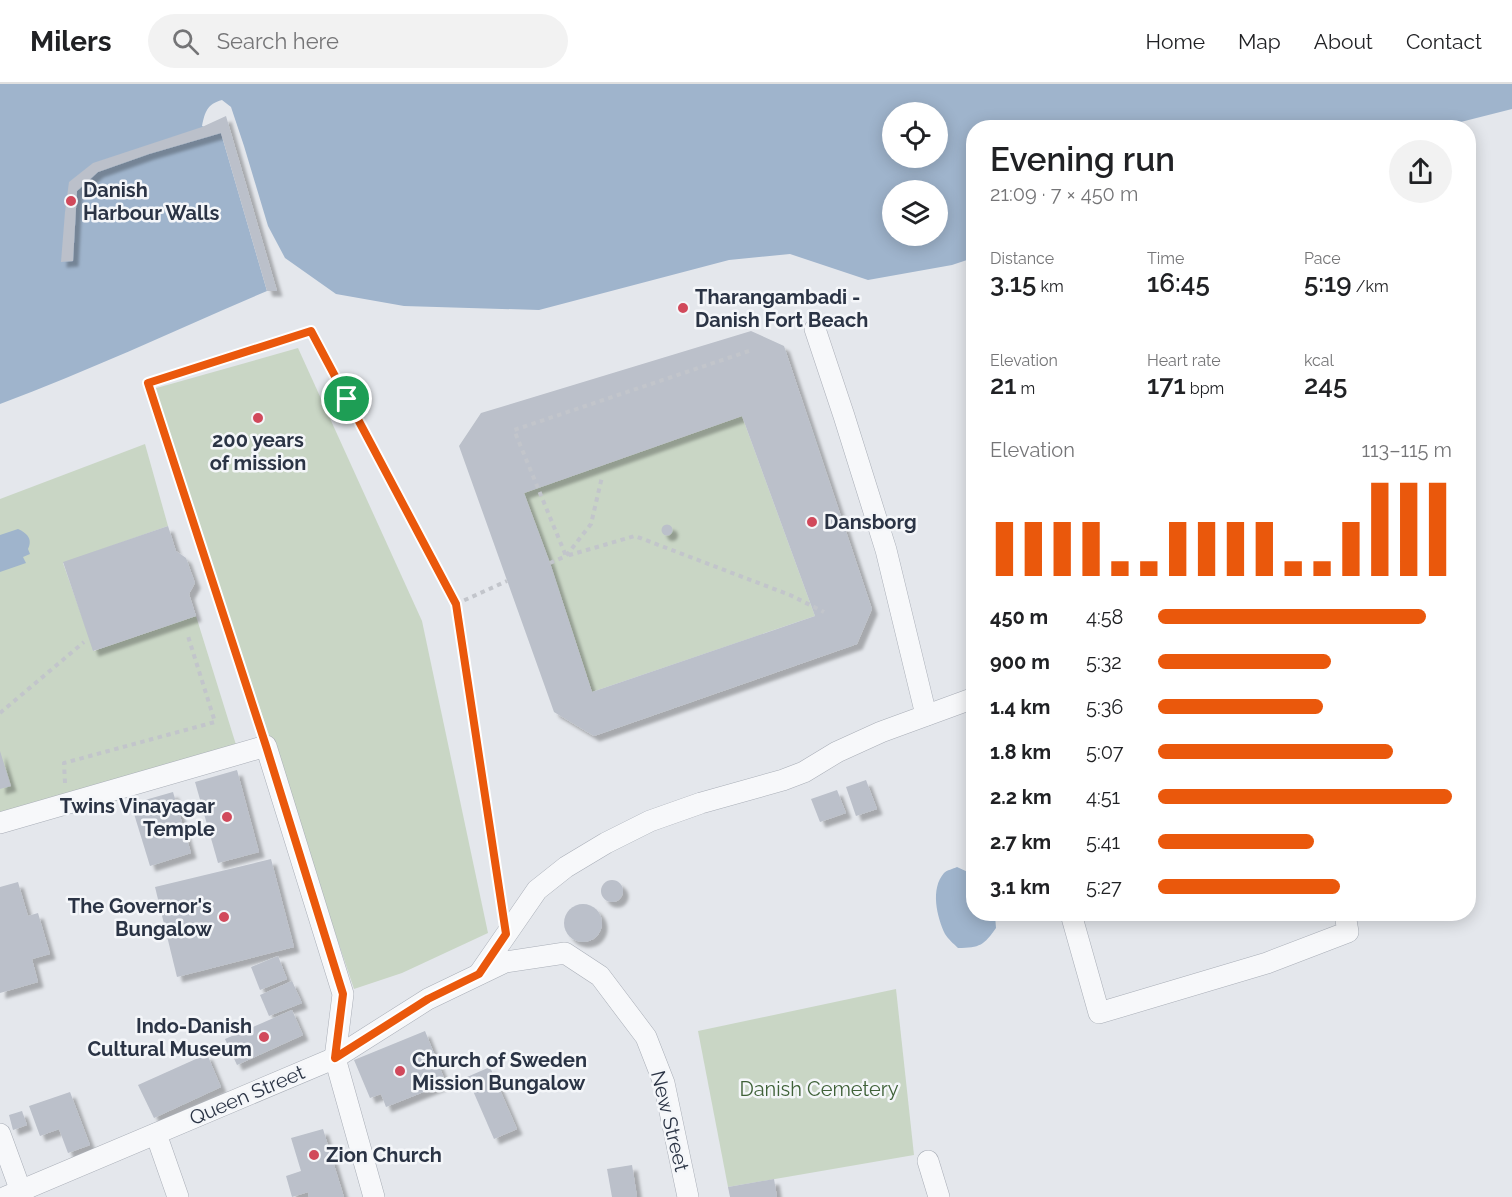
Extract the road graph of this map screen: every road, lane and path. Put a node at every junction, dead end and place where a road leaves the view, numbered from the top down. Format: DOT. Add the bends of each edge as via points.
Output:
graph roads {
  1 [pos="815,329"];
  2 [pos="749,351"];
  3 [pos="602,477"];
  4 [pos="566,556"];
  5 [pos="550,563"];
  6 [pos="507,581"];
  7 [pos="456,604"];
  8 [pos="825,612"];
  9 [pos="187,633"];
  10 [pos="84,642"];
  11 [pos="966,701"];
  12 [pos="0,713"];
  13 [pos="926,715"];
  14 [pos="266,746"];
  15 [pos="66,804"];
  16 [pos="0,823"];
  17 [pos="1073,921"];
  18 [pos="1346,921"];
  19 [pos="506,934"];
  20 [pos="479,974"];
  21 [pos="335,1058"];
  22 [pos="0,1134"];
  23 [pos="156,1134"];
  24 [pos="928,1161"];
  25 [pos="17,1195"];
  26 [pos="178,1197"];
  27 [pos="374,1197"];
  28 [pos="688,1197"];
  29 [pos="939,1197"];
  1 -- 13 [label="street" via="886,550"];
  2 -- 4 [label="path" via="514,430"];
  3 -- 4 [label="path" via="591,524"];
  4 -- 5 [label="path"];
  4 -- 8 [label="path" via="636,536"];
  6 -- 7 [label="path"];
  7 -- 14 [label="path" via="311,331 148,383"];
  7 -- 19 [label="path"];
  9 -- 15 [label="path" via="215,722 64,763"];
  10 -- 12 [label="path"];
  11 -- 13 [label="street"];
  13 -- 19 [label="street" via="837,752 804,772 650,821 606,843 537,890"];
  14 -- 15 [label="street"];
  14 -- 21 [label="street" via="343,994"];
  15 -- 16 [label="street"];
  17 -- 18 [label="street" via="1099,1013 1268,963 1348,932"];
  19 -- 20 [label="street"];
  20 -- 21 [label="street, Queen Street" via="428,999"];
  20 -- 28 [label="street, New Street" via="506,962 565,953 600,976 646,1038 661,1074"];
  21 -- 23 [label="street, Queen Street"];
  21 -- 27 [label="street"];
  22 -- 25 [label="street"];
  23 -- 25 [label="street, Queen Street"];
  23 -- 26 [label="street"];
  24 -- 29 [label="street"];
}
